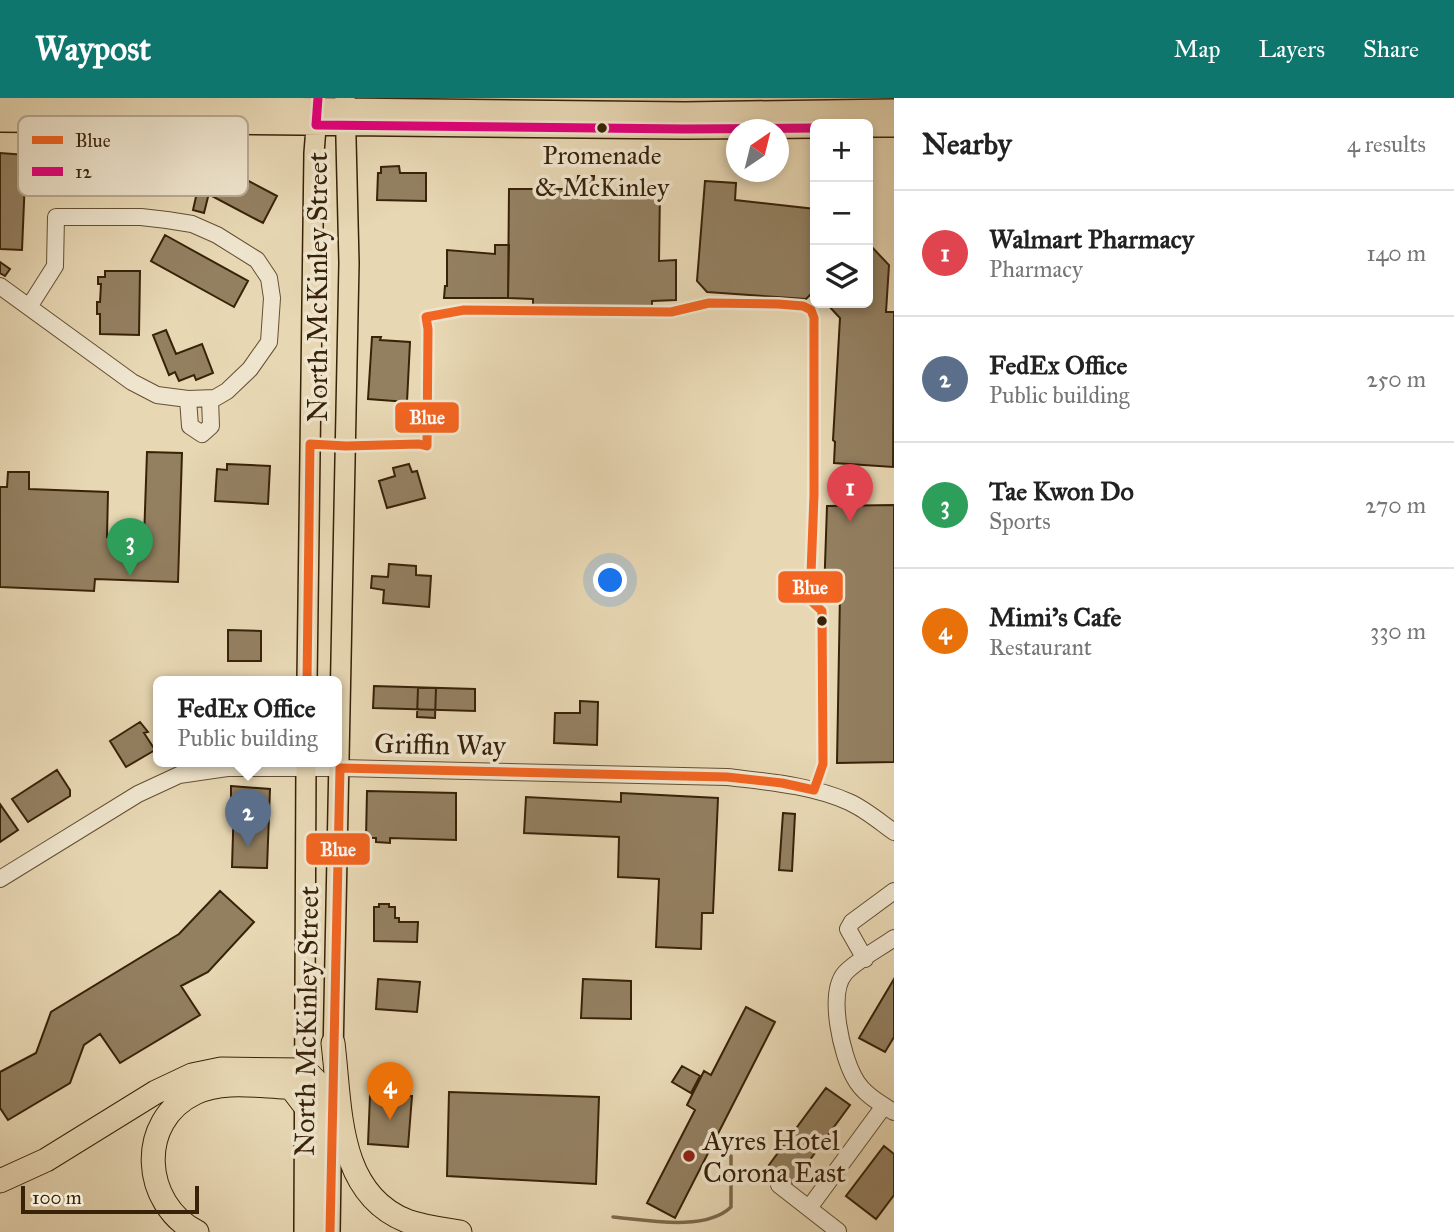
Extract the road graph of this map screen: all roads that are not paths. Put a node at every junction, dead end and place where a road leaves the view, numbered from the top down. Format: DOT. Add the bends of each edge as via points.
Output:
graph roads {
  1 [pos="0,104"];
  2 [pos="344,109"];
  3 [pos="894,109"];
  4 [pos="317,110"];
  5 [pos="685,113"];
  6 [pos="158,116"];
  7 [pos="18,121"];
  8 [pos="0,122"];
  9 [pos="810,127"];
  10 [pos="873,127"];
  11 [pos="894,127"];
  12 [pos="0,286"];
  13 [pos="29,307"];
  14 [pos="188,399"];
  15 [pos="210,399"];
  16 [pos="307,676"];
  17 [pos="342,676"];
  18 [pos="247,767"];
  19 [pos="306,767"];
  20 [pos="332,767"];
  21 [pos="340,768"];
  22 [pos="894,832"];
  23 [pos="0,879"];
  24 [pos="894,891"];
  25 [pos="894,939"];
  26 [pos="865,959"];
  27 [pos="333,1043"];
  28 [pos="305,1069"];
  29 [pos="305,1106"];
  30 [pos="889,1109"];
  31 [pos="0,1181"];
  32 [pos="779,1185"];
  33 [pos="809,1208"];
  34 [pos="838,1231"];
  35 [pos="197,1232"];
  36 [pos="304,1232"];
  37 [pos="318,1232"];
  38 [pos="330,1232"];
  39 [pos="460,1232"];
  1 -- 4 [label="main road"];
  2 -- 4 [label="main road"];
  2 -- 5 [label="main road"];
  2 -- 17 [label="main road, North McKinley Street" via="349,263"];
  3 -- 5 [label="main road"];
  4 -- 6 [label="main road"];
  4 -- 16 [label="main road, North McKinley Street"];
  5 -- 9 [label="main road"];
  7 -- 8 [label="main road"];
  10 -- 11 [label="main road"];
  12 -- 13 [label="street"];
  13 -- 14 [label="street" via="132,382 158,395"];
  13 -- 15 [label="street" via="55,266 56,217 141,217 192,224 217,235 257,260 269,278 272,320 269,342 257,361 227,391"];
  14 -- 15 [label="street"];
  14 -- 15 [label="street" via="190,426 202,434 211,426"];
  18 -- 23 [label="street, Griffin Way" via="179,775 138,794"];
  19 -- 28 [label="main road, North McKinley Street"];
  20 -- 21 [label="street, Griffin Way"];
  21 -- 22 [label="street, Griffin Way" via="782,783 850,802"];
  21 -- 27 [label="main road, North McKinley Street"];
  24 -- 26 [label="street" via="848,929"];
  25 -- 26 [label="street"];
  26 -- 30 [label="street" via="844,974 837,997 838,1031 854,1078"];
  27 -- 38 [label="main road, North McKinley Street"];
  27 -- 39 [label="highway" via="345,1144 359,1180 394,1214 417,1224"];
  28 -- 29 [label="main road, North McKinley Street"];
  28 -- 31 [label="highway" via="221,1069 192,1075 46,1160"];
  28 -- 37 [label="highway" via="315,1080 319,1095"];
  29 -- 35 [label="highway" via="286,1087 224,1085 193,1094 173,1111 159,1133 152,1167 167,1208"];
  29 -- 36 [label="main road, North McKinley Street"];
  30 -- 33 [label="street"];
  32 -- 33 [label="street"];
  33 -- 34 [label="street"];
}
